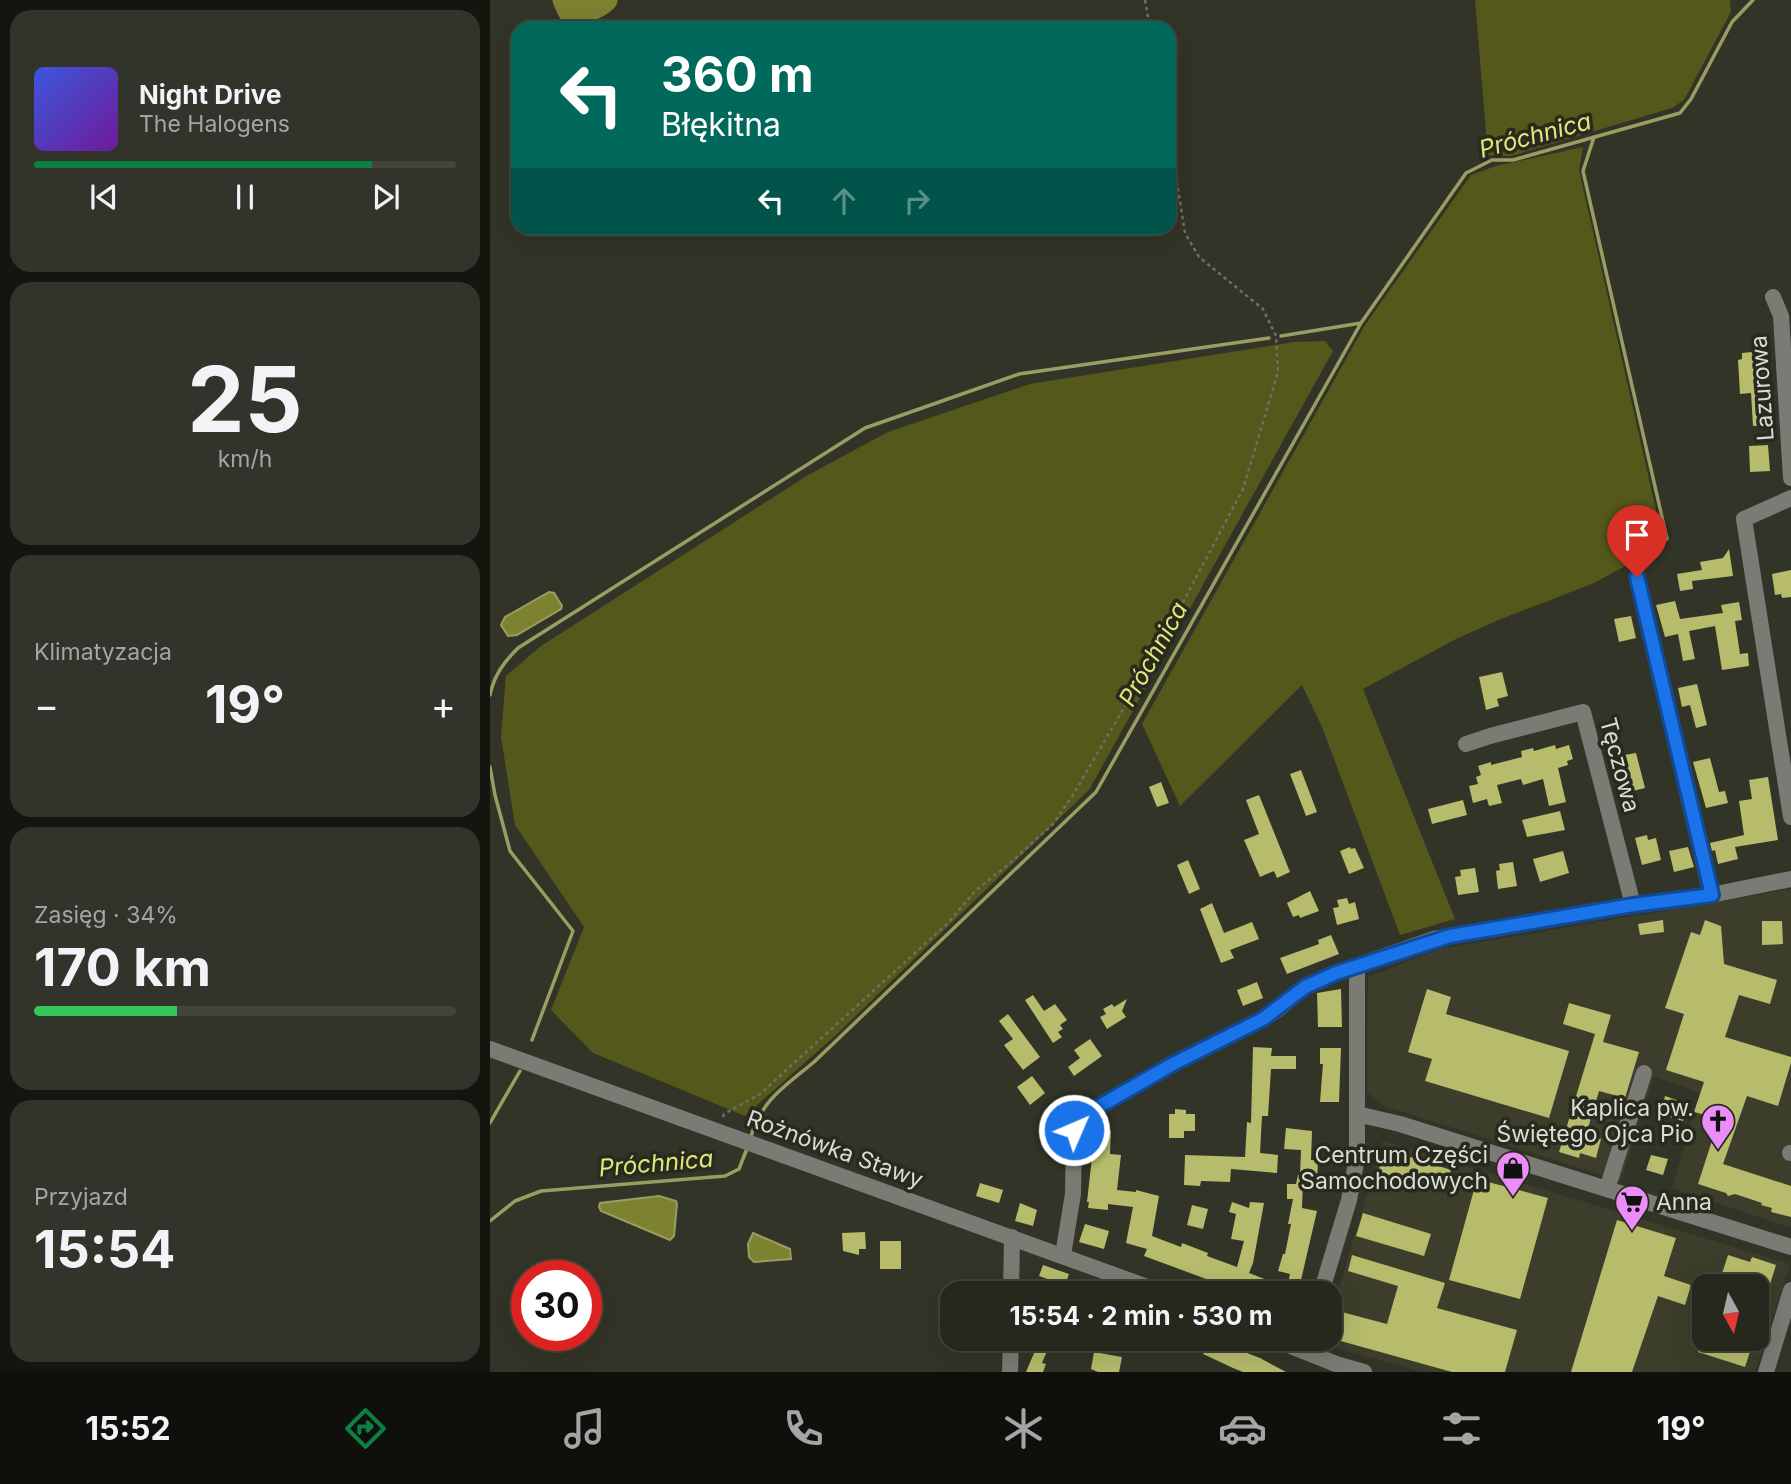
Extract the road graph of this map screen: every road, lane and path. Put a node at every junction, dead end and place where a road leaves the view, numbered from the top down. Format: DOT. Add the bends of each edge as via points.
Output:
graph roads {
  1 [pos="1145,0"];
  2 [pos="1149,21"];
  3 [pos="1176,177"];
  4 [pos="1773,297"];
  5 [pos="1791,478"];
  6 [pos="1791,498"];
  7 [pos="1637,577"];
  8 [pos="1465,744"];
  9 [pos="1791,817"];
  10 [pos="1791,879"];
  11 [pos="1712,895"];
  12 [pos="1633,905"];
  13 [pos="1357,966"];
  14 [pos="490,1049"];
  15 [pos="1644,1073"];
  16 [pos="1357,1114"];
  17 [pos="719,1130"];
  18 [pos="1607,1189"];
  19 [pos="1012,1237"];
  20 [pos="1791,1247"];
  21 [pos="1063,1255"];
  22 [pos="1011,1281"];
  23 [pos="1132,1281"];
  24 [pos="1324,1281"];
  25 [pos="1791,1290"];
  26 [pos="1011,1351"];
  27 [pos="1314,1351"];
  28 [pos="1336,1368"];
  29 [pos="1010,1372"];
  30 [pos="1364,1372"];
  31 [pos="1766,1372"];
  1 -- 2 [label="path"];
  3 -- 17 [label="path" via="1185,233 1199,257 1263,309 1276,336 1278,372 1243,489 1156,653 1053,824 975,891 948,923 760,1094 724,1114"];
  4 -- 5 [label="street, Lazurowa" via="1780,316"];
  6 -- 9 [label="street" via="1744,519"];
  7 -- 11 [label="street"];
  8 -- 12 [label="street, Tęczowa" via="1583,712"];
  10 -- 11 [label="street"];
  11 -- 12 [label="street"];
  12 -- 13 [label="street" via="1450,936"];
  13 -- 16 [label="street"];
  13 -- 21 [label="street" via="1305,987 1263,1019 1081,1117 1074,1130 1073,1194"];
  14 -- 17 [label="street, Rożnówka Stawy"];
  15 -- 18 [label="street"];
  16 -- 18 [label="street"];
  16 -- 24 [label="street" via="1356,1169"];
  17 -- 19 [label="street, Rożnówka Stawy"];
  18 -- 20 [label="street"];
  19 -- 21 [label="street, Rożnówka Stawy"];
  19 -- 22 [label="street"];
  21 -- 23 [label="street, Rożnówka Stawy"];
  25 -- 31 [label="street"];
  26 -- 29 [label="street"];
  27 -- 28 [label="street"];
  28 -- 30 [label="street"];
}
